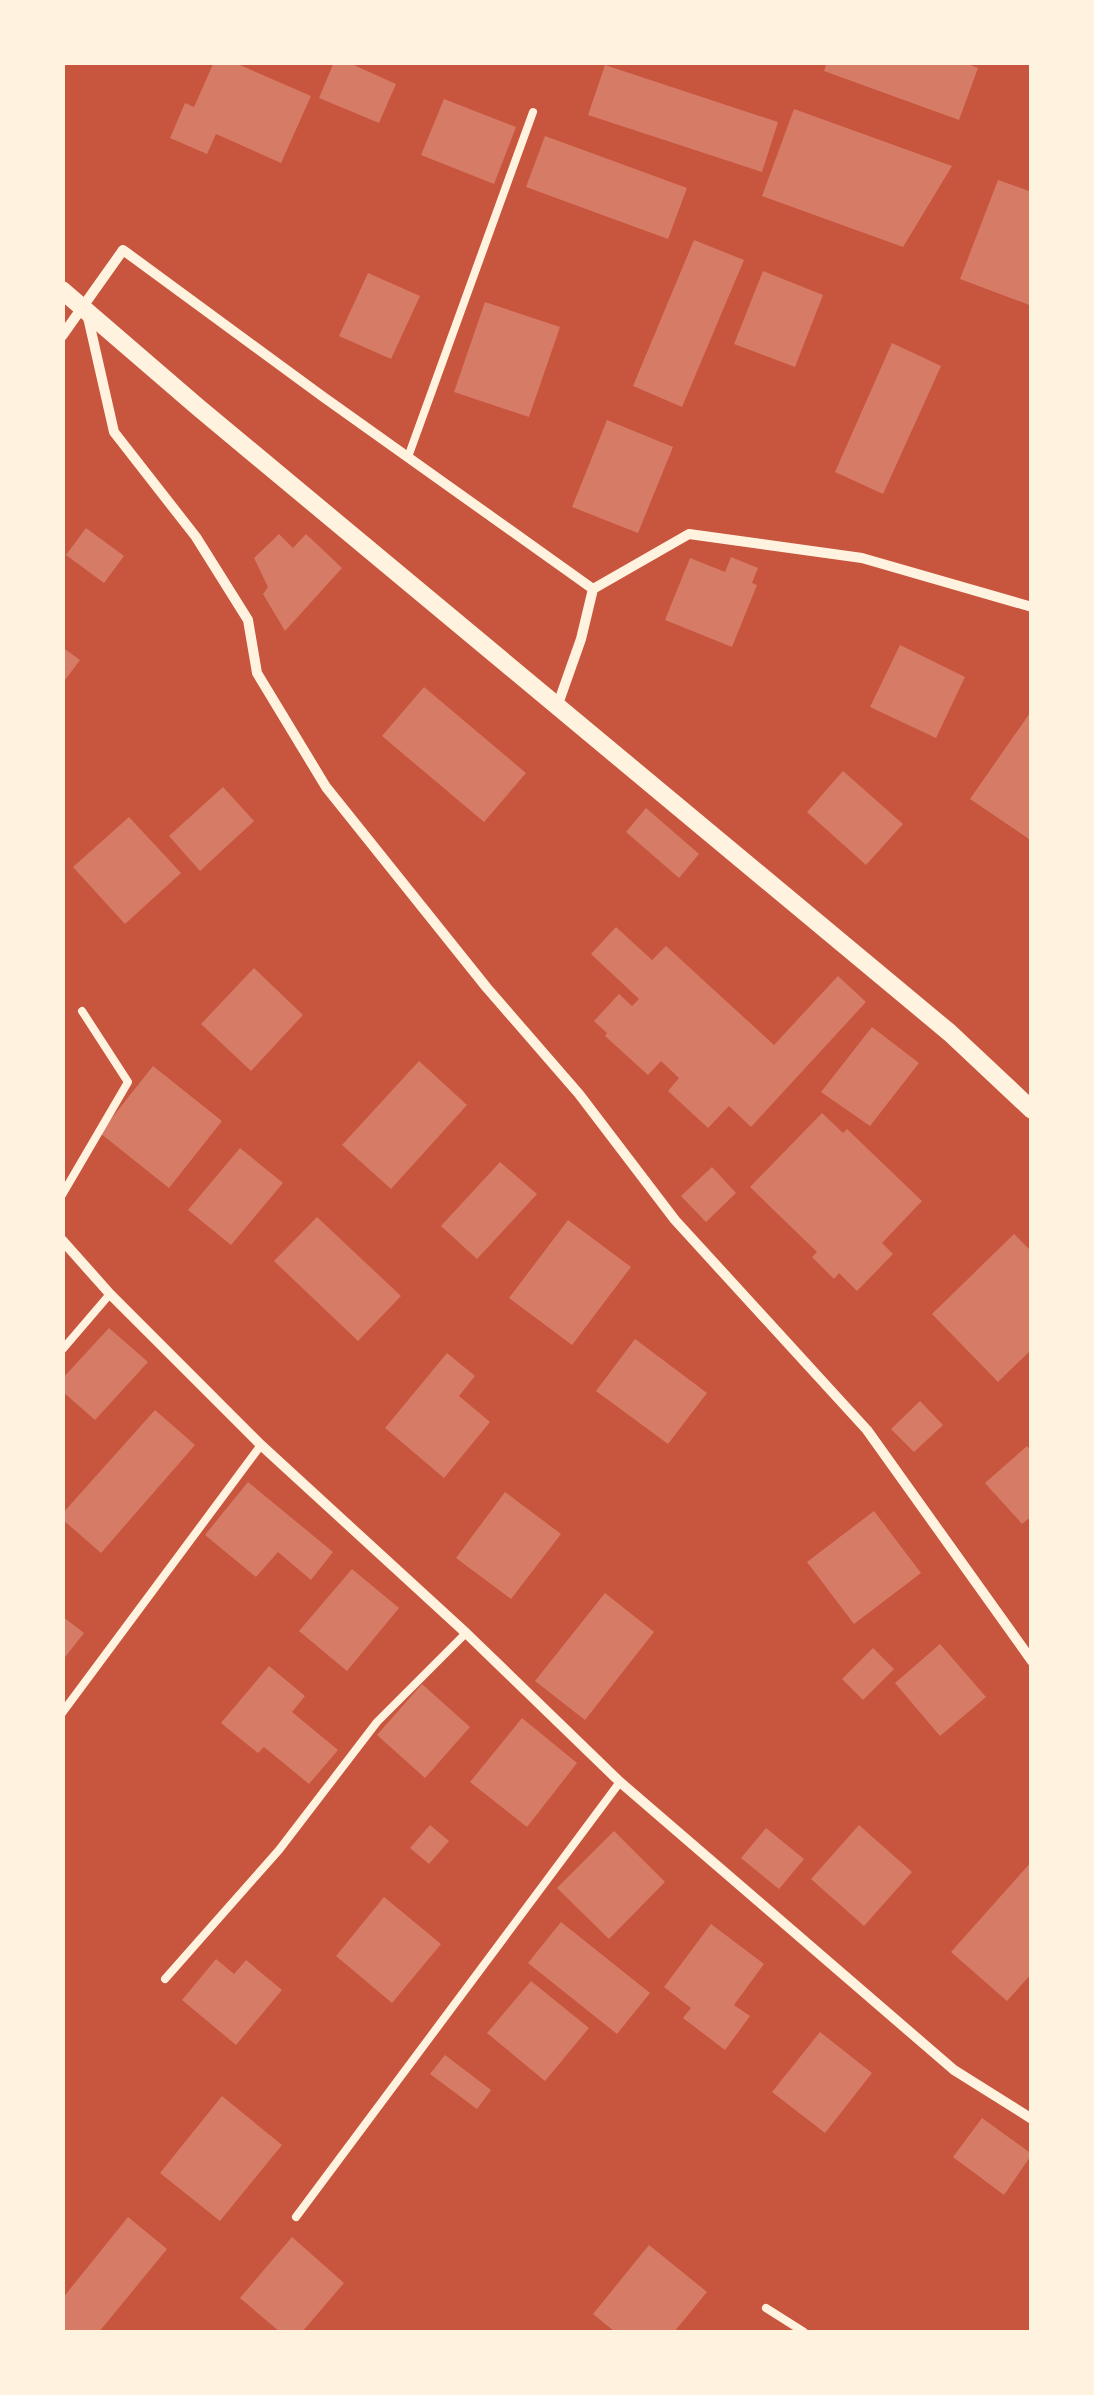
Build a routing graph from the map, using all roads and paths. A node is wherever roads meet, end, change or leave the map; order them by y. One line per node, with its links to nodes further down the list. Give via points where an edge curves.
1 (533, 112): 5 (lane)
2 (62, 290): 3 (street)
3 (85, 307): 4 (street); 5 (street, via 123,250); 8 (street); 17 (street, via 114,432 196,537 248,620 257,673 326,787 675,1220 867,1430)
4 (62, 336)
5 (408, 457): 6 (street)
6 (593, 589): 7 (street, via 689,534 862,558); 8 (street)
7 (1032, 608)
8 (558, 704): 10 (street)
9 (82, 1011): 11 (lane, via 128,1082)
10 (1032, 1110)
11 (62, 1195)
12 (62, 1240): 13 (street)
13 (110, 1294): 14 (lane); 15 (street)
14 (62, 1350)
15 (261, 1445): 16 (street); 18 (lane)
16 (466, 1633): 19 (street); 20 (lane, via 377,1722 279,1850)
17 (1032, 1661)
18 (62, 1713)
19 (620, 1782): 21 (street, via 954,2070); 22 (lane)
20 (165, 1979)
21 (1032, 2120)
22 (296, 2217)
23 (766, 2308): 24 (lane)
24 (804, 2332)

